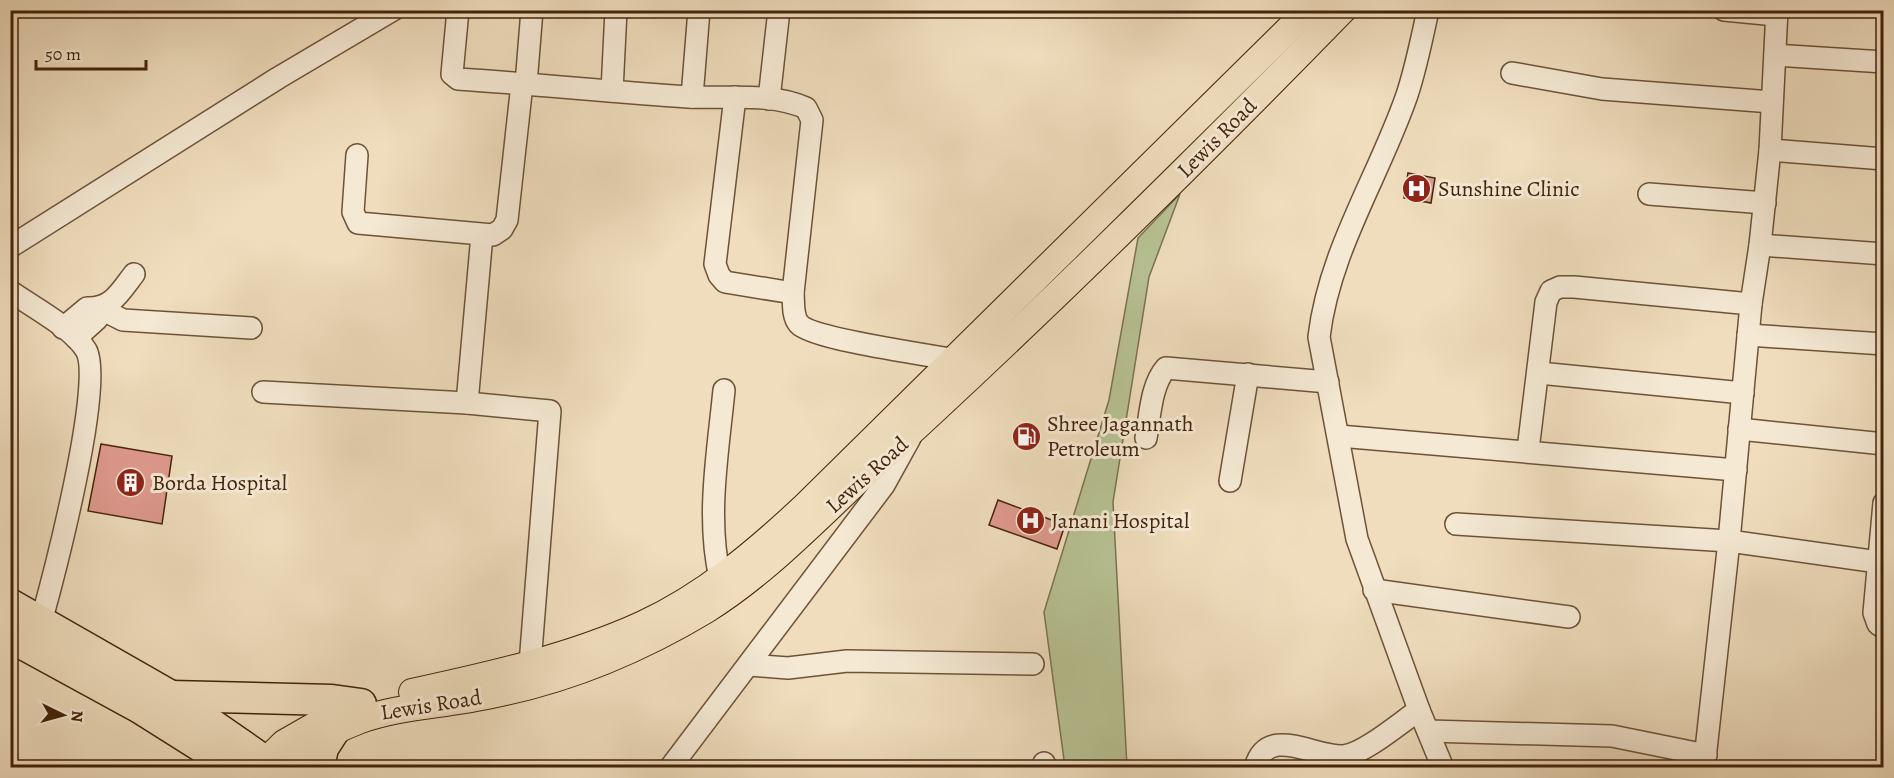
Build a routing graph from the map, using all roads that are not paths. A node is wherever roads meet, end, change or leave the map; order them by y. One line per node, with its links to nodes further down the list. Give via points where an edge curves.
1 (393, 10): 28 (street)
2 (458, 10): 15 (street, via 454,78)
3 (532, 10): 15 (street)
4 (616, 10): 16 (street)
5 (699, 10): 17 (street)
6 (780, 10): 19 (street)
7 (1308, 10): 39 (main road, Lewis Road)
8 (1343, 10): 48 (main road, Lewis Road, via 1187,170)
9 (1428, 10): 42 (street, via 1407,94 1322,310 1319,337)
10 (1724, 10): 11 (street)
11 (1777, 13): 12 (street)
12 (1775, 55): 13 (street); 20 (street)
13 (1884, 62)
14 (1512, 73): 20 (street, via 1602,89)
15 (524, 84): 16 (street); 26 (street, via 507,220 493,235)
16 (612, 91): 17 (street)
17 (692, 97): 18 (street)
18 (735, 98): 19 (street); 32 (street, via 715,264 725,282)
19 (769, 99): 32 (street, via 796,103 806,108 812,120)
20 (1772, 102): 21 (street)
21 (1770, 150): 23 (street); 25 (street)
22 (357, 155): 26 (street, via 353,212 358,223)
23 (1884, 159)
24 (1649, 194): 25 (street)
25 (1765, 203): 27 (street)
26 (482, 235): 46 (street)
27 (1760, 246): 29 (street); 33 (street)
28 (10, 247)
29 (1884, 254)
30 (134, 274): 34 (street, via 113,302)
31 (10, 291): 36 (street)
32 (794, 293): 39 (street, via 794,315 809,331)
33 (1751, 304): 37 (street); 40 (street, via 1560,287 1551,291 1546,302)
34 (99, 308): 35 (street, via 123,320); 36 (street, via 87,308)
35 (251, 328)
36 (69, 333): 63 (street, via 87,350 92,368 90,395 72,493)
37 (1748, 335): 38 (street); 45 (street)
38 (1884, 344)
39 (955, 360): 60 (main road, Lewis Road, via 788,522)
40 (1539, 373): 45 (street); 52 (street)
41 (1248, 374): 42 (street); 50 (street, via 1166,368 1156,388); 54 (street)
42 (1328, 382): 49 (street)
43 (724, 390): 60 (street, via 713,510)
44 (263, 392): 46 (street)
45 (1743, 393): 47 (street)
46 (466, 403): 65 (street, via 543,408 551,414)
47 (1740, 429): 51 (street); 53 (street)
48 (913, 432): 67 (street, via 885,484); 71 (main road, Lewis Road, via 779,556 737,589 666,633 562,676 496,694 364,717)
49 (1339, 436): 52 (street); 61 (street, via 1357,539)
50 (1146, 438)
51 (1884, 444)
52 (1528, 450): 53 (street)
53 (1736, 470): 58 (street)
54 (1230, 481)
55 (1884, 503): 57 (street)
56 (1456, 524): 58 (street)
57 (1882, 528): 59 (street)
58 (1730, 541): 59 (street); 73 (street)
59 (1878, 562): 64 (street, via 1874,613)
60 (720, 578): 65 (main road, Lewis Road, via 645,623)
61 (1374, 590): 62 (street); 70 (street)
62 (1569, 617)
63 (23, 625): 68 (highway); 75 (highway, via 140,708)
64 (1884, 628)
65 (530, 664): 69 (main road, Lewis Road)
66 (1033, 664): 67 (street, via 847,661 788,668)
67 (750, 665): 77 (street)
68 (171, 696): 69 (highway); 74 (highway)
69 (361, 704): 74 (main road, Lewis Road, via 284,743)
70 (1419, 710): 72 (street); 78 (street, via 1359,751 1344,756 1285,744 1267,747)
71 (334, 730): 74 (main road, Lewis Road); 76 (highway, via 323,748)
72 (1428, 731): 73 (street, via 1612,736); 79 (street)
73 (1705, 761)
74 (271, 766)
75 (235, 768)
76 (319, 768)
77 (670, 768)
78 (1255, 768)
79 (1443, 768)

